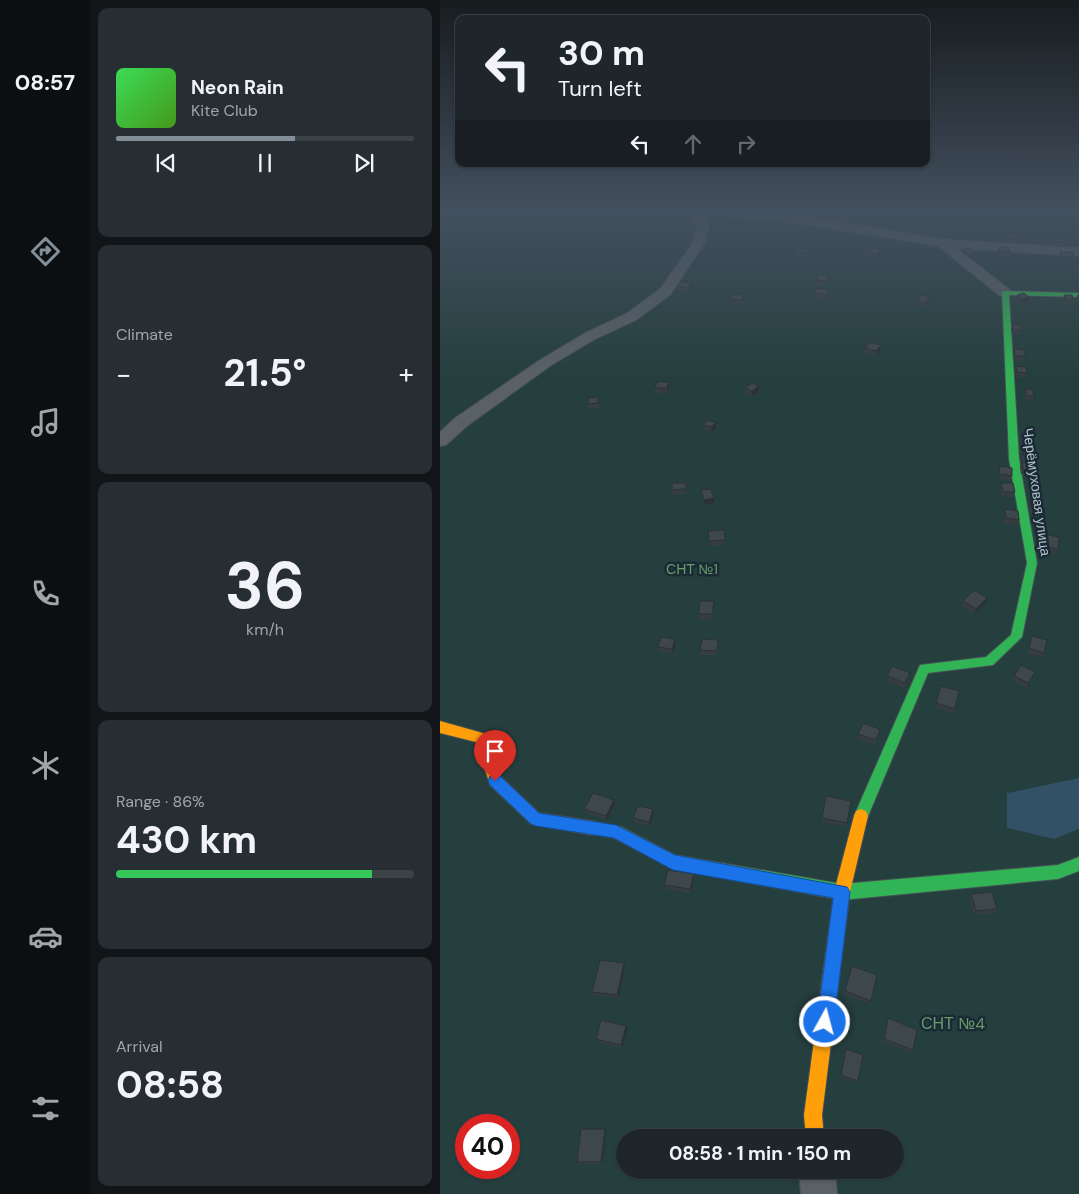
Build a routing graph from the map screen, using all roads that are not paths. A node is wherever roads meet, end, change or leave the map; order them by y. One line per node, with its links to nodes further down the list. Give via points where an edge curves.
1 (684, 265): 5 (street, via 665,292 631,317 590,336 545,363 461,422)
2 (969, 265): 3 (street)
3 (1005, 293): 4 (street); 8 (street, Черёмуховая улица, via 1014,459 1032,562 1016,637 989,662 924,668 861,815)
4 (1079, 296)
5 (440, 442)
6 (440, 727): 8 (street, via 482,738 495,781 536,819 616,832 673,862)
7 (1079, 864): 8 (street, via 1058,872)
8 (842, 892): 9 (street, via 813,1115)
9 (814, 1129)
10 (818, 1179): 11 (street)
11 (819, 1194)

